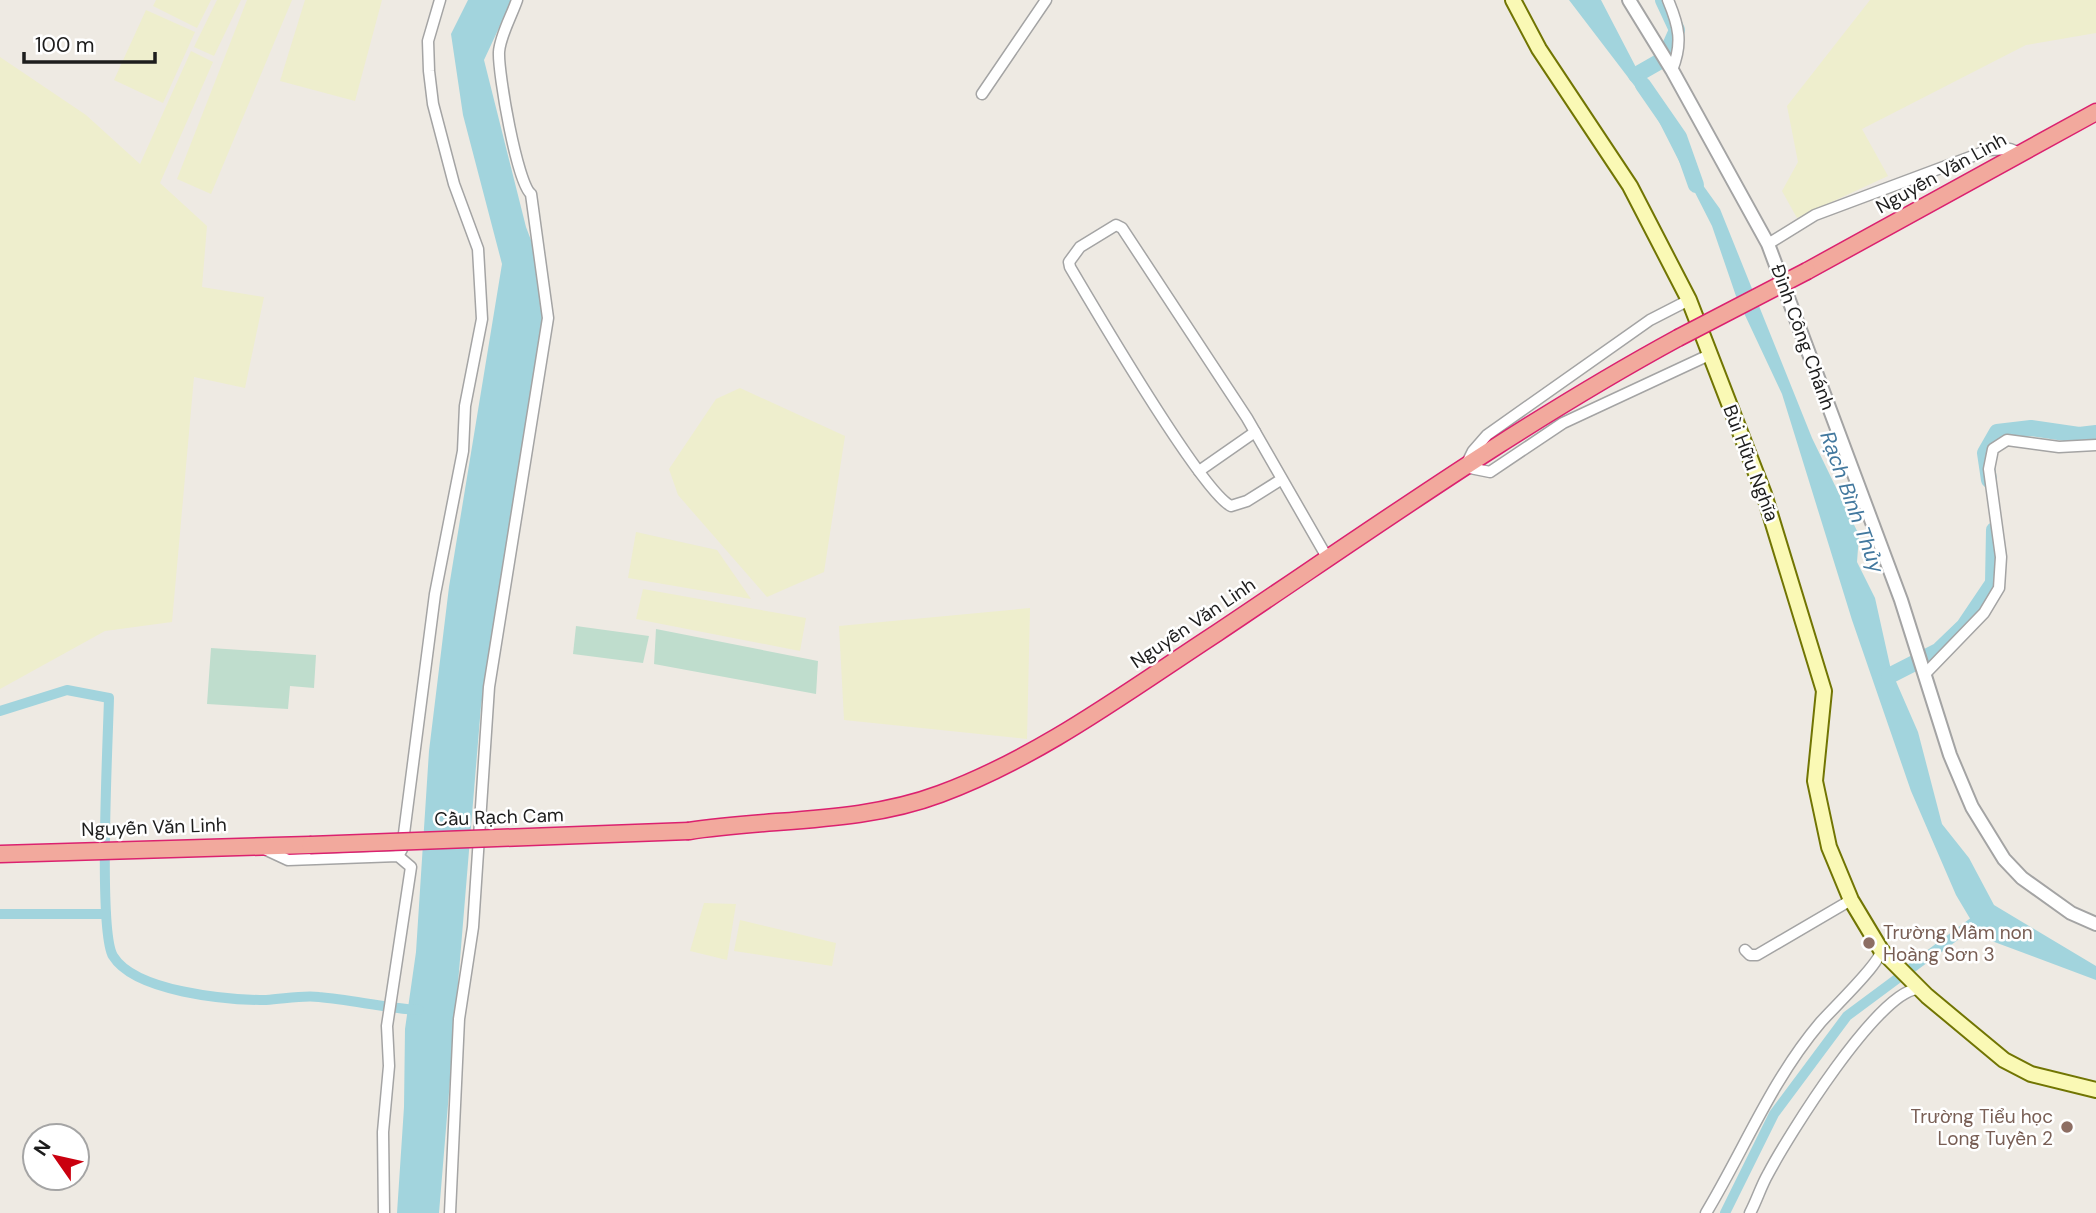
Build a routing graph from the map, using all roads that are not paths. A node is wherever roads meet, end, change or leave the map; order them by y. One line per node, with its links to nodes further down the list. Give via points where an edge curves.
1 (440, 0): 26 (street, via 428,41 429,71 454,184 478,249 482,318 465,407 463,451 435,594)
2 (517, 0): 34 (street, via 499,50 517,166 531,194 548,318 489,687 473,927 458,1019)
3 (1046, 0): 8 (street)
4 (1513, 0): 13 (main road, Bùi Hữu Nghĩa, via 1539,49 1630,186)
5 (1629, 0): 7 (street, Đinh Công Chánh)
6 (1668, 0): 7 (street, via 1677,21 1679,51)
7 (1667, 61): 11 (street, Đinh Công Chánh)
8 (982, 94)
9 (2096, 112): 10 (highway, Nguyễn Văn Linh)
10 (2020, 153): 11 (street, via 1989,150 1815,215); 12 (highway, Nguyễn Văn Linh, bridge)
11 (1768, 244): 12 (street, Đinh Công Chánh)
12 (1783, 283): 17 (highway, Nguyễn Văn Linh, bridge, via 1678,338); 21 (street, Đinh Công Chánh, via 1901,600)
13 (1689, 300): 14 (main road, Bùi Hữu Nghĩa); 17 (street, via 1650,320 1487,435)
14 (1709, 355): 17 (street, via 1563,423 1489,472); 27 (main road, Bùi Hữu Nghĩa, via 1773,518 1821,680 1815,781 1829,847)
15 (1255, 432): 18 (street); 18 (street, via 1122,228 1116,225 1080,247 1069,261 1070,267); 19 (street)
16 (2096, 445): 21 (street, via 2059,447 2007,440 1993,449 1989,469 2001,557 1999,588 1984,614)
17 (1465, 467): 20 (highway, Nguyễn Văn Linh)
18 (1199, 471): 19 (street, via 1219,499 1231,506)
19 (1282, 479): 20 (street)
20 (1328, 559): 22 (highway, Nguyễn Văn Linh, via 1012,763 938,795 858,815)
21 (1923, 673): 28 (street, Đinh Công Chánh, via 1955,769 2004,859 2071,913)
22 (689, 831): 24 (highway, Cầu Rạch Cam, bridge)
23 (257, 845): 24 (highway, Nguyễn Văn Linh); 25 (highway, Nguyễn Văn Linh); 26 (street, via 288,860)
24 (310, 845)
25 (0, 854)
26 (398, 856): 33 (street, via 409,864 411,874 387,1026 390,1066 383,1132)
27 (1851, 900): 29 (street, via 1757,954); 30 (main road, Bùi Hữu Nghĩa)
28 (2096, 924)
29 (1745, 950)
30 (1885, 953): 31 (main road, Bùi Hữu Nghĩa); 35 (street, via 1818,1026 1791,1063)
31 (1927, 996): 32 (main road, via 2004,1060 2031,1074); 36 (street, via 1917,989 1903,993 1870,1022 1775,1160)
32 (2096, 1090)
33 (384, 1213)
34 (450, 1213)
35 (1706, 1213)
36 (1751, 1213)

